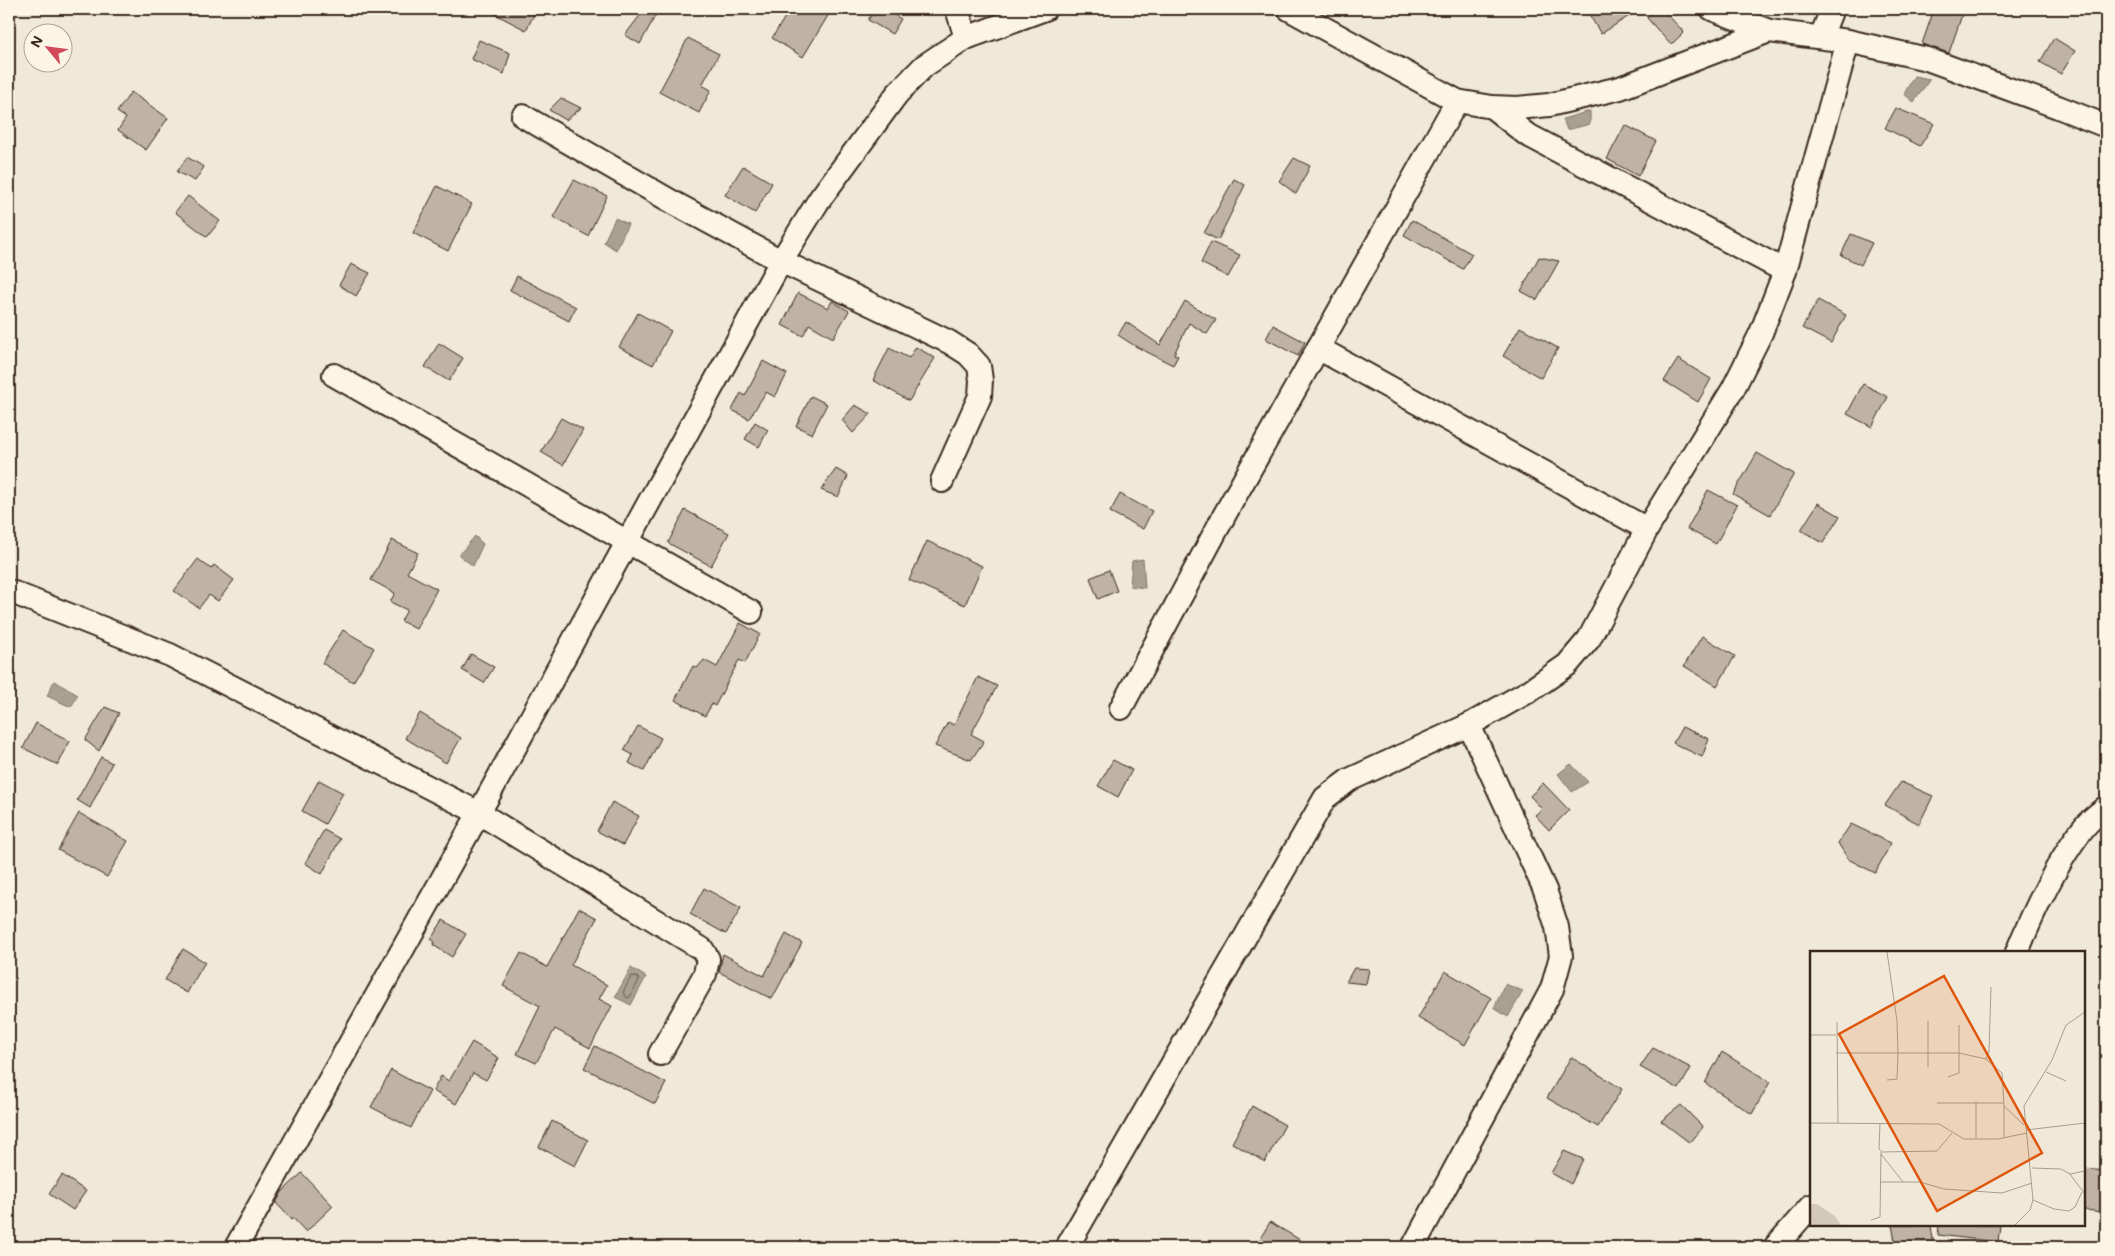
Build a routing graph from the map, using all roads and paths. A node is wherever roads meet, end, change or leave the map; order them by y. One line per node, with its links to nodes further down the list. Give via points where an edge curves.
1 (956, 9): 8 (street)
2 (1045, 9): 8 (street)
3 (1289, 9): 10 (street)
4 (1712, 9): 6 (street)
5 (1832, 9): 7 (street)
6 (1769, 31): 7 (street); 11 (street, via 1620,88 1550,105)
7 (1821, 37): 9 (street)
8 (966, 38): 14 (street, via 924,66 897,94 819,200)
9 (1848, 40): 13 (street, via 1927,59); 15 (street)
10 (1457, 101): 11 (street); 16 (street)
11 (1492, 107): 15 (street, via 1526,134)
12 (523, 116): 14 (street)
13 (2106, 126)
14 (781, 261): 18 (street, via 949,342 979,366 980,396); 20 (street)
15 (1785, 271): 19 (street, via 1733,390)
16 (1318, 348): 19 (street); 23 (street)
17 (334, 375): 20 (street)
18 (942, 481)
19 (1647, 529): 24 (street, via 1589,639 1567,666)
20 (629, 541): 22 (street); 26 (street)
21 (9, 591): 26 (street, via 170,655)
22 (751, 612)
23 (1121, 708)
24 (1469, 726): 31 (street, via 1349,780 1325,798); 32 (street, via 1545,890 1557,927 1561,956 1552,989)
25 (2106, 807): 27 (street, via 2086,826 2064,857)
26 (479, 813): 28 (street, via 702,949 708,959 705,974); 30 (street)
27 (2017, 951)
28 (660, 1054)
29 (1810, 1207): 33 (street)
30 (236, 1247)
31 (1066, 1247)
32 (1413, 1247)
33 (1775, 1247)

